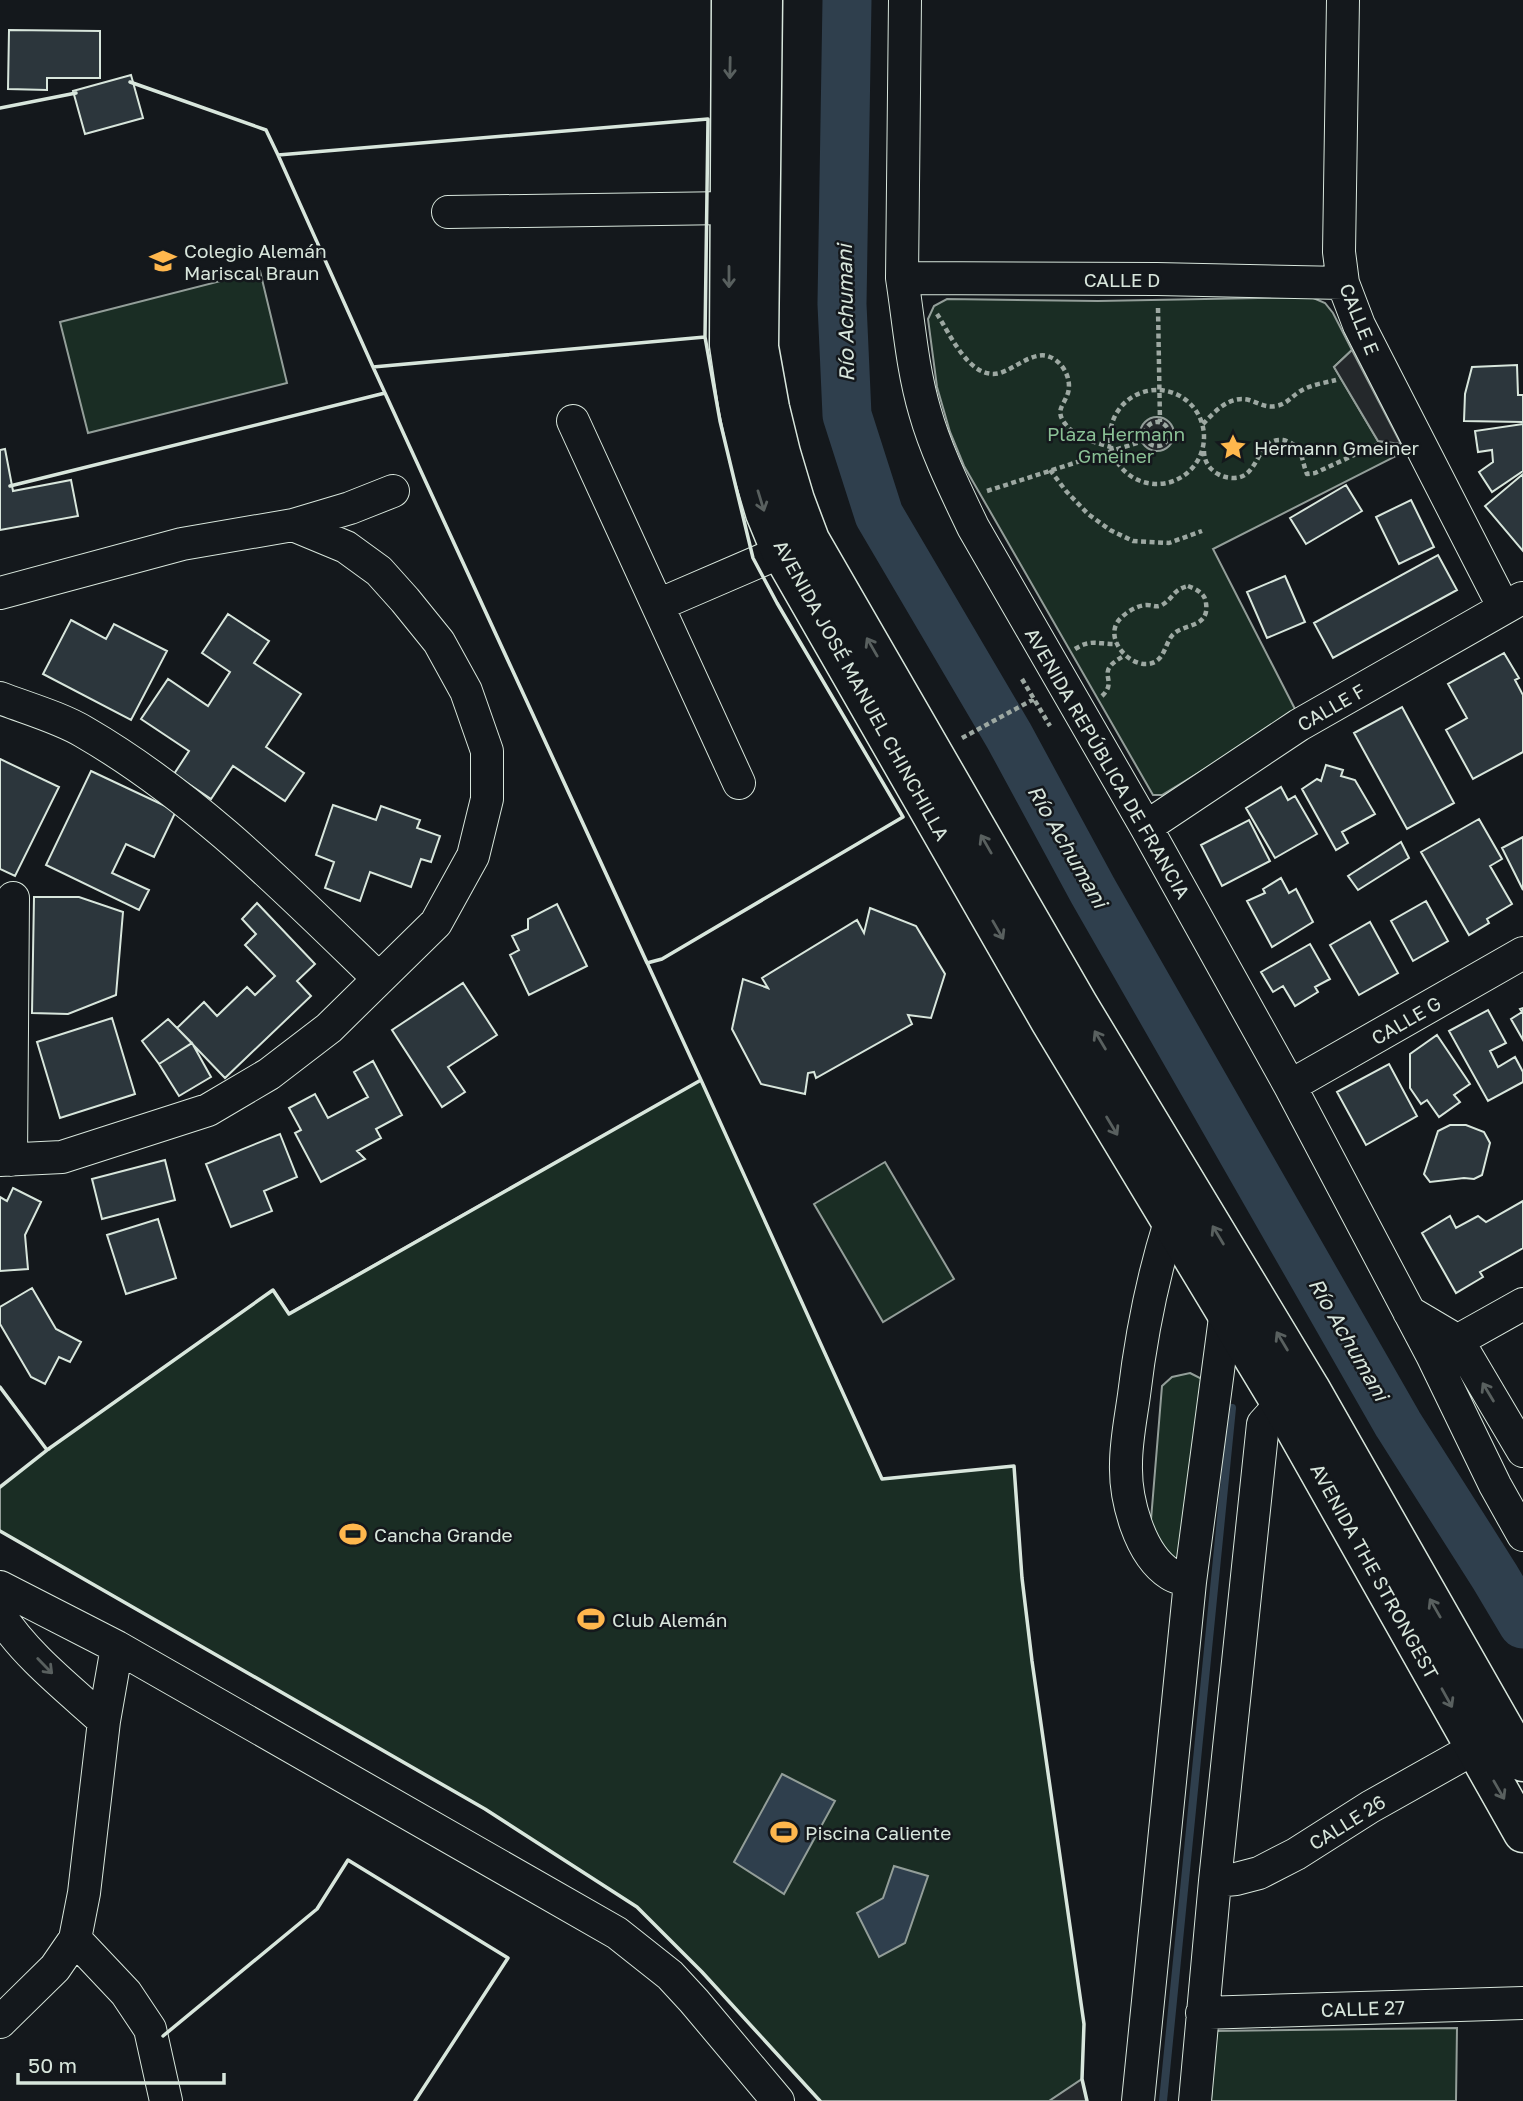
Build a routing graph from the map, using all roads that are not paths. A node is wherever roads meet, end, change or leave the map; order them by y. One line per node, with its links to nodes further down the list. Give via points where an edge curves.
1 (731, 0): 5 (main road, AVENIDA JOSÉ MANUEL CHINCHILLA, one-way to 5)
2 (763, 0): 5 (main road, AVENIDA JOSÉ MANUEL CHINCHILLA)
3 (905, 0): 7 (street, AVENIDA REPÚBLICA DE FRANCIA)
4 (1343, 0): 8 (street, CALLE E, via 1339,252)
5 (745, 208): 6 (street); 12 (main road, AVENIDA JOSÉ MANUEL CHINCHILLA, via 759,347 795,500)
6 (448, 212)
7 (902, 278): 8 (street, CALLE D); 18 (street, AVENIDA REPÚBLICA DE FRANCIA, via 925,412 951,481)
8 (1343, 282): 14 (street, CALLE E, via 1359,326)
9 (573, 421): 15 (street)
10 (393, 491): 11 (street)
11 (293, 524): 13 (street, via 182,544); 21 (street, via 346,547 379,570 405,600 439,642 466,691 487,751 487,799 474,856 436,923)
12 (795, 546): 15 (street); 22 (main road, AVENIDA JOSÉ MANUEL CHINCHILLA)
13 (0, 593)
14 (1513, 602): 18 (street, CALLE F, via 1299,725)
15 (658, 605): 17 (street)
16 (0, 698): 21 (street, via 82,731 159,781 257,862)
17 (739, 783)
18 (1146, 827): 23 (street, AVENIDA REPÚBLICA DE FRANCIA)
19 (13, 898): 24 (street)
20 (1523, 953): 23 (street, CALLE G)
21 (379, 979): 24 (street, via 329,1028 208,1110 62,1157)
22 (1064, 1012): 25 (main road, AVENIDA JOSÉ MANUEL CHINCHILLA, one-way to 25); 26 (main road, AVENIDA JOSÉ MANUEL CHINCHILLA, one-way to 22)
23 (1290, 1086): 28 (street, AVENIDA REPÚBLICA DE FRANCIA, via 1409,1312)
24 (5, 1160)
25 (1170, 1222): 26 (main road, AVENIDA JOSÉ MANUEL CHINCHILLA); 32 (street, via 1140,1344 1126,1464 1137,1530 1147,1549 1170,1574)
26 (1240, 1302): 29 (main road, AVENIDA THE STRONGEST); 32 (street)
27 (1523, 1304): 28 (street)
28 (1445, 1348): 30 (street, AVENIDA REPÚBLICA DE FRANCIA, one-way to 28); 31 (street, via 1495,1485)
29 (1295, 1396): 37 (main road, AVENIDA THE STRONGEST); 39 (street, via 1263,1424)
30 (1523, 1451)
31 (1523, 1535)
32 (1190, 1582): 46 (street)
33 (0, 1587): 35 (street)
34 (0, 1615): 36 (street, one-way to 36, via 50,1672)
35 (117, 1647): 36 (street); 45 (street, via 617,1933 670,1975)
36 (104, 1721): 40 (street)
37 (1501, 1747): 38 (main road, AVENIDA THE STRONGEST, one-way to 38); 39 (street, CALLE 26, via 1370,1807 1259,1873)
38 (1523, 1833)
39 (1215, 1881): 42 (street)
40 (75, 1939): 43 (street, via 55,1968); 44 (street, via 126,1993 150,2029)
41 (1523, 2003): 42 (street, CALLE 27)
42 (1202, 2013): 47 (street)
43 (0, 2022)
44 (166, 2101)
45 (778, 2101)
46 (1138, 2101)
47 (1195, 2101)

